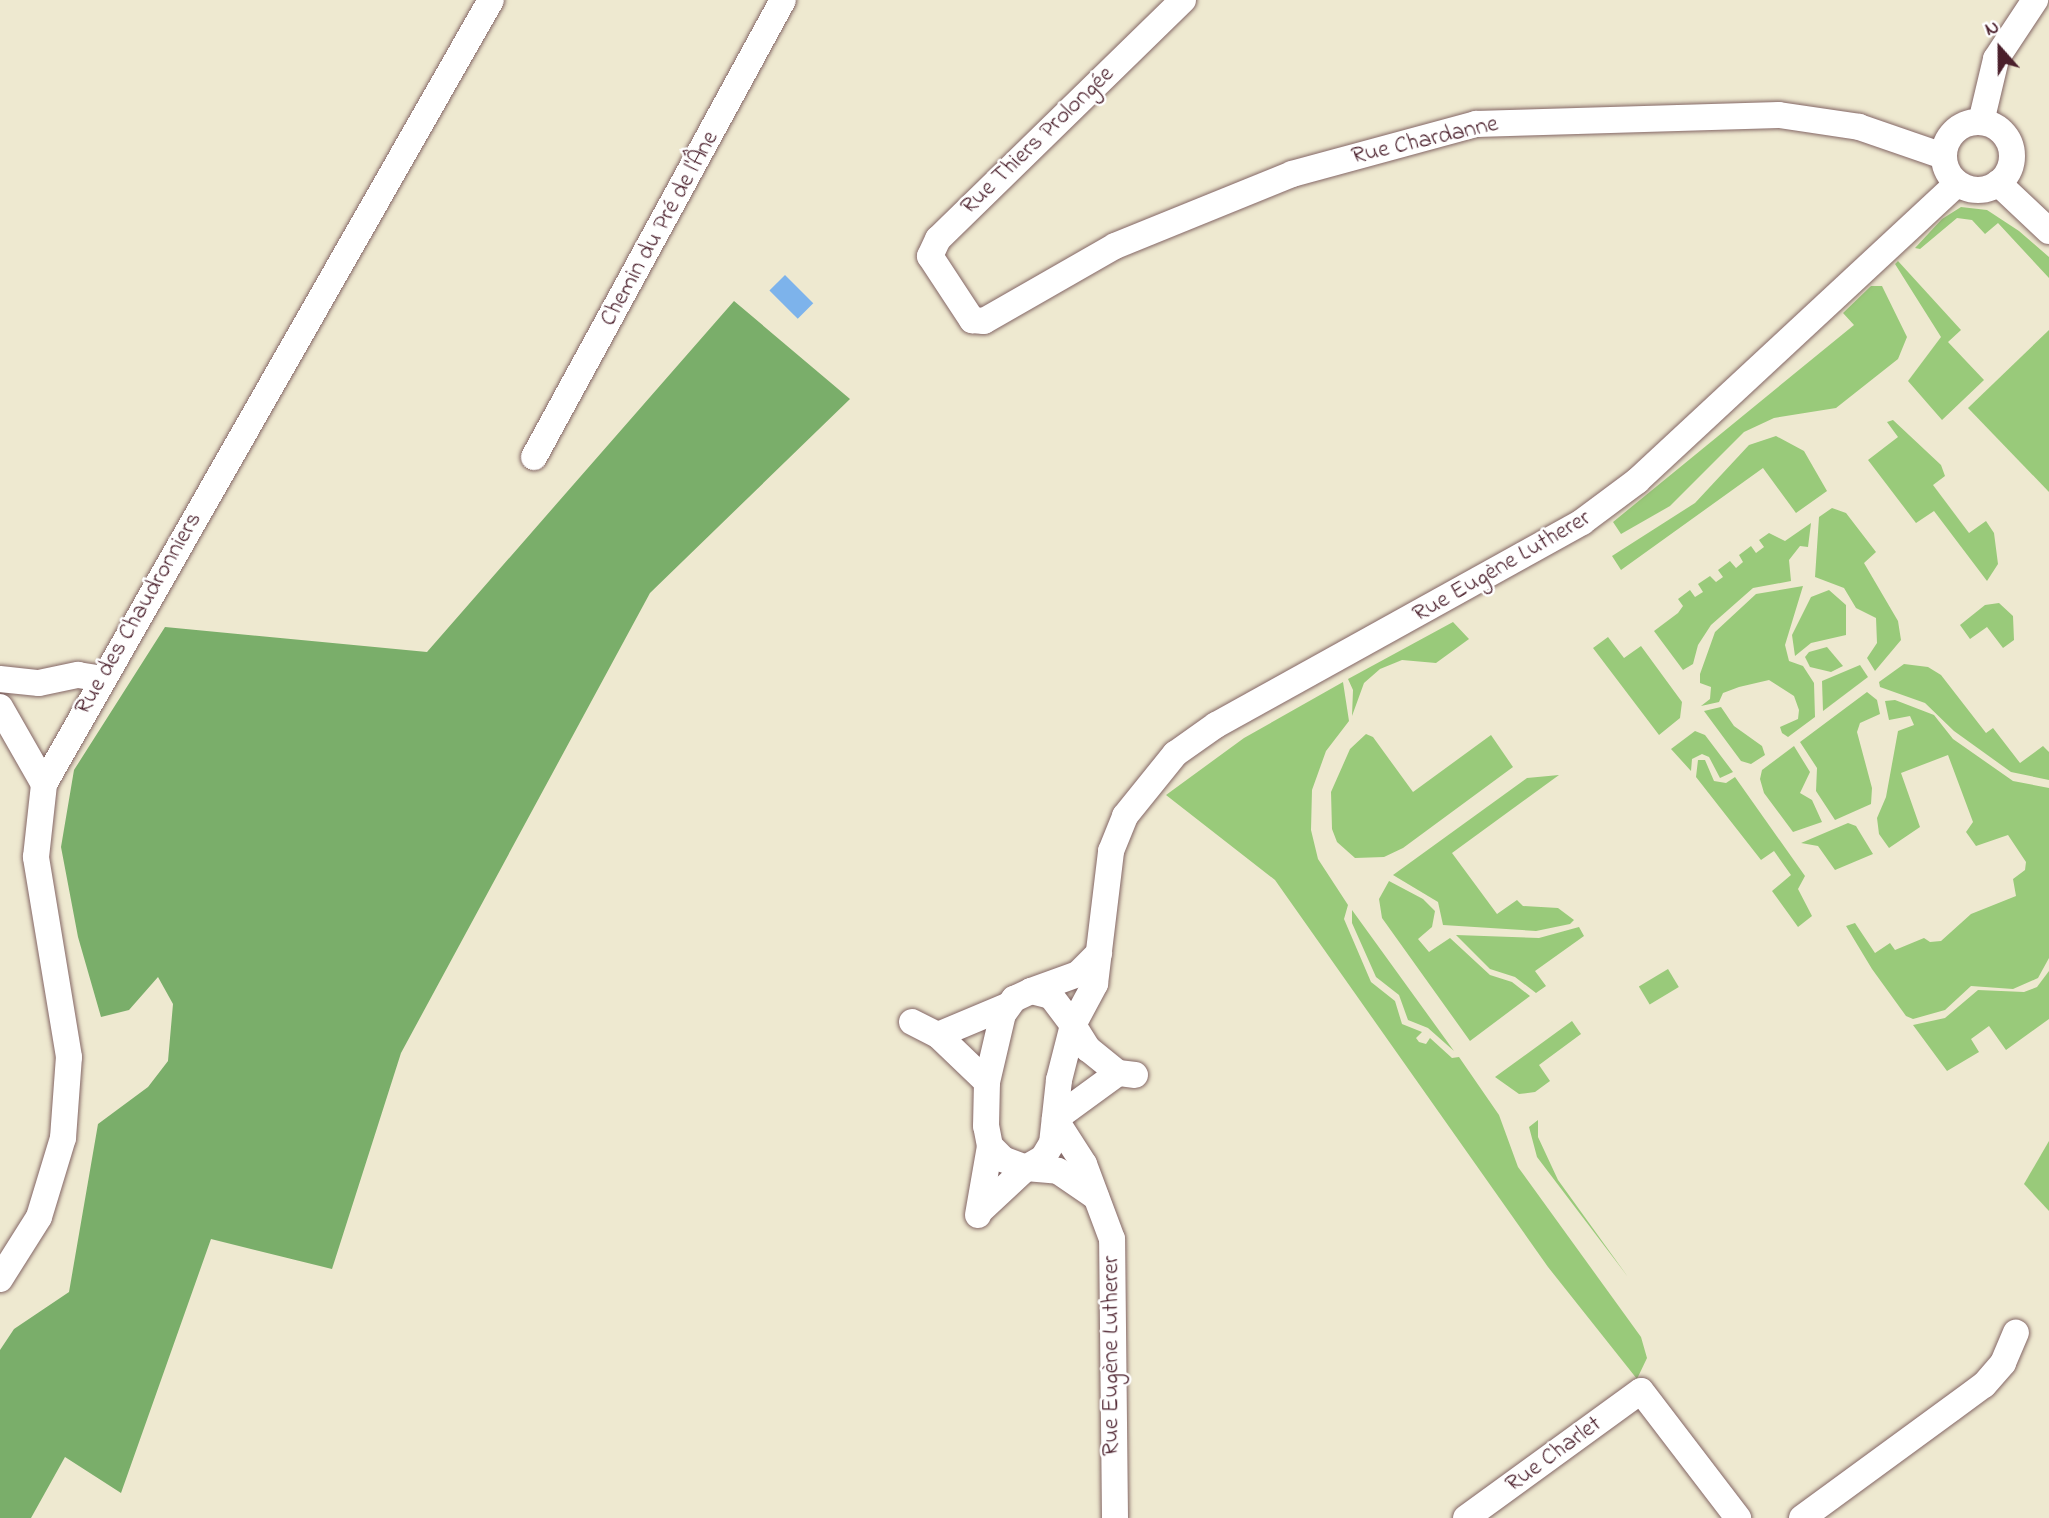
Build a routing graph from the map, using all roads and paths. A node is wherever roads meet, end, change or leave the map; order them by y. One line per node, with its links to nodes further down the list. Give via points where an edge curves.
1 (491, 0): 12 (street, Rue des Chaudronniers)
2 (783, 0): 11 (street, Chemin du Pré de l'Âne)
3 (1183, 0): 10 (street, Rue Thiers Prolongée, via 938,239 930,256)
4 (2035, 0): 5 (street, via 1996,59)
5 (1981, 122): 6 (street, via 1970,122 1951,134); 7 (street, via 2002,132 2012,153 2011,164)
6 (1943, 156): 8 (street, via 1947,172); 10 (street, Rue Chardanne, via 1859,127 1779,115 1476,124 1292,174 1115,246 984,321 972,320)
7 (1998, 183): 8 (street, via 1978,191); 9 (street)
8 (1957, 184): 16 (street, Rue Eugène Lutherer, via 1637,481 1582,522 1216,725 1175,754 1125,816 1111,851)
9 (2049, 231)
10 (951, 292)
11 (534, 457)
12 (102, 678): 13 (street, via 78,676 38,683); 15 (street, Rue des Chaudronniers)
13 (0, 679)
14 (0, 707): 15 (street)
15 (44, 784): 27 (street, Rue des Chaudronniers, via 36,857 69,1057 62,1138 38,1217)
16 (1100, 953): 17 (street, via 1078,974); 20 (street, Rue Eugène Lutherer, via 1095,984)
17 (1031, 992): 18 (street); 20 (street, via 1051,996)
18 (1007, 1006): 21 (street); 22 (street)
19 (912, 1022): 21 (street)
20 (1073, 1025): 23 (street, Rue Eugène Lutherer); 23 (street, via 1088,1049 1126,1074)
21 (937, 1035): 22 (street)
22 (988, 1082): 24 (street)
23 (1055, 1119): 25 (street, Rue Eugène Lutherer, via 1052,1143 1043,1158); 26 (street, Rue Eugène Lutherer, via 1084,1164)
24 (990, 1146): 25 (street, via 1003,1159); 25 (street, Rue Eugène Lutherer, via 978,1215)
25 (1026, 1168): 26 (street, via 1058,1171)
26 (1096, 1197): 29 (street, Rue Eugène Lutherer, via 1112,1239)
27 (0, 1279)
28 (2016, 1333): 32 (street, via 2003,1363 1984,1385)
29 (1115, 1518)
30 (1466, 1518): 31 (street, Rue Charlet, via 1641,1391)
31 (1738, 1518)
32 (1802, 1518)

